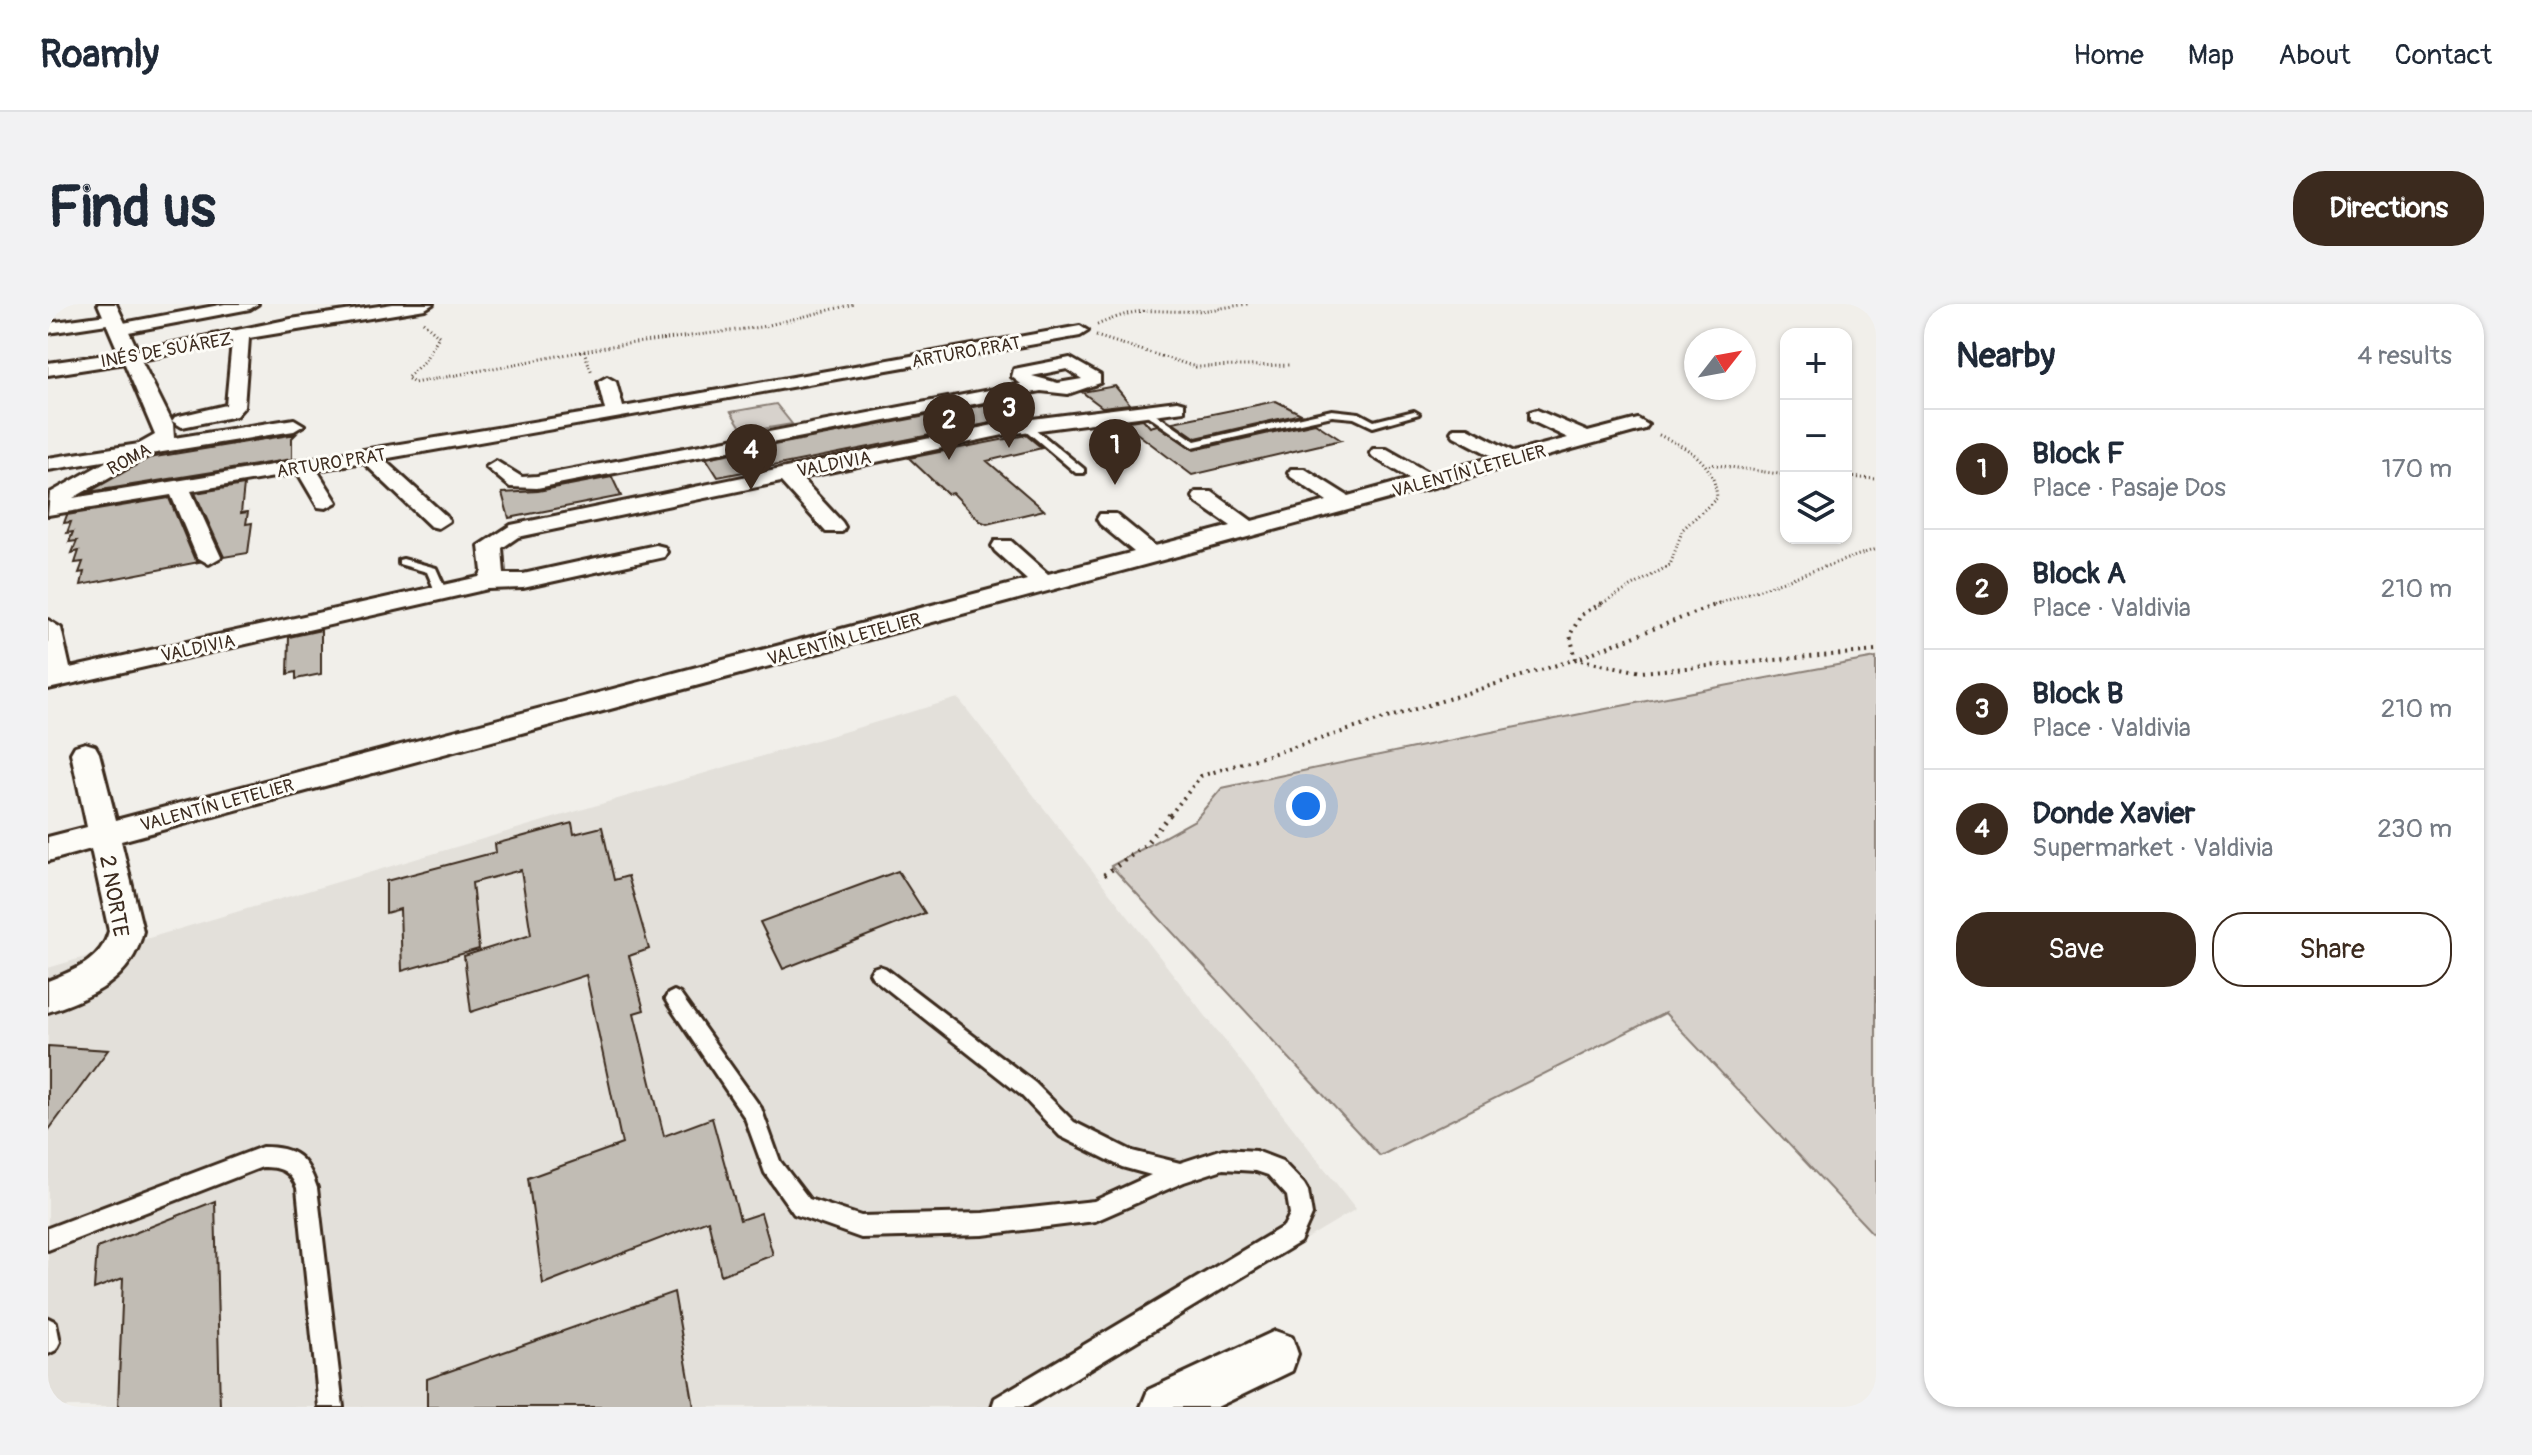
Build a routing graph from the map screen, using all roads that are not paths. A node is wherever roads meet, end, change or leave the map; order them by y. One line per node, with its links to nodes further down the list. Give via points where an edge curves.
1 (250, 304): 4 (street)
2 (306, 304): 5 (street)
3 (418, 309): 5 (street, INÉS DE SUÁREZ)
4 (113, 318): 6 (street); 10 (street, ROMA)
5 (316, 320): 8 (street, INÉS DE SUÁREZ)
6 (48, 328)
7 (1080, 331): 12 (street, ARTURO PRAT)
8 (241, 336): 10 (street, INÉS DE SUÁREZ); 24 (street, via 233,410)
9 (855, 347): 12 (street)
10 (131, 357): 11 (street, INÉS DE SUÁREZ); 24 (street, ROMA)
11 (48, 369)
12 (876, 369): 21 (street, ARTURO PRAT)
13 (947, 381): 17 (street)
14 (607, 382): 21 (street)
15 (1036, 387): 15 (street, via 1015,372 1070,363 1094,379 1053,389); 17 (street)
16 (884, 394): 20 (street)
17 (970, 399): 20 (street)
18 (1177, 407): 19 (street, VALDIVIA)
19 (1147, 411): 22 (lane, via 1193,444 1332,413 1356,415 1373,424); 27 (street, VALDIVIA)
20 (905, 412): 36 (street, via 740,434)
21 (615, 414): 33 (street, ARTURO PRAT)
22 (1414, 414)
23 (1537, 416): 30 (street)
24 (163, 424): 31 (street, ROMA, via 165,437)
25 (294, 425): 31 (street)
26 (1638, 425): 30 (street, VALENTÍN LETELIER)
27 (1026, 426): 39 (lane); 40 (street, VALDIVIA)
28 (1461, 432): 34 (street)
29 (660, 437): 36 (street)
30 (1587, 439): 34 (street, VALENTÍN LETELIER)
31 (152, 447): 35 (street); 48 (street, ROMA)
32 (1380, 453): 42 (street)
33 (369, 457): 37 (street, ARTURO PRAT); 50 (street)
34 (1513, 459): 42 (street, VALENTÍN LETELIER)
35 (48, 464)
36 (664, 464): 38 (street, via 594,462 525,483); 46 (street)
37 (305, 467): 43 (street, ARTURO PRAT); 45 (street)
38 (496, 467)
39 (1080, 471)
40 (785, 473): 46 (street, VALDIVIA); 51 (street)
41 (1298, 473): 47 (street)
42 (1430, 482): 47 (street, VALENTÍN LETELIER)
43 (178, 487): 48 (street, ARTURO PRAT); 56 (street)
44 (1204, 497): 52 (street)
45 (326, 502)
46 (640, 504): 58 (street, VALDIVIA, via 503,535 490,546 494,571)
47 (1346, 504): 52 (street, VALENTÍN LETELIER)
48 (48, 506)
49 (1108, 519): 55 (street)
50 (438, 521)
51 (834, 527)
52 (1249, 529): 55 (street, VALENTÍN LETELIER)
53 (1003, 546): 59 (street)
54 (656, 552): 58 (street, VALDIVIA, via 523,581)
55 (1152, 555): 59 (street, VALENTÍN LETELIER)
56 (209, 557)
57 (403, 562): 60 (lane, via 432,570)
58 (488, 582): 60 (street, VALDIVIA)
59 (1046, 585): 64 (street, VALENTÍN LETELIER)
60 (442, 595): 62 (street, VALDIVIA)
61 (48, 628): 62 (street)
62 (53, 680)
63 (85, 753): 64 (street, 2 NORTE)
64 (104, 835): 65 (street, VALENTÍN LETELIER); 67 (street, 2 NORTE, via 126,931 124,948 108,969)
65 (48, 849)
66 (879, 973): 69 (lane, via 1028,1089 1067,1129 1129,1160)
67 (48, 997)
68 (674, 999): 69 (lane, via 754,1114 772,1166 802,1207 861,1227 983,1224 1095,1211)
69 (1180, 1173): 75 (lane, via 1223,1159 1256,1161 1275,1168 1297,1191 1301,1215 1292,1234)
70 (48, 1239): 74 (lane, via 241,1163 270,1157 293,1163 307,1188)
71 (48, 1330): 72 (lane)
72 (48, 1342)
73 (1275, 1354): 76 (street)
74 (331, 1407)
75 (1004, 1407)
76 (1165, 1407)

